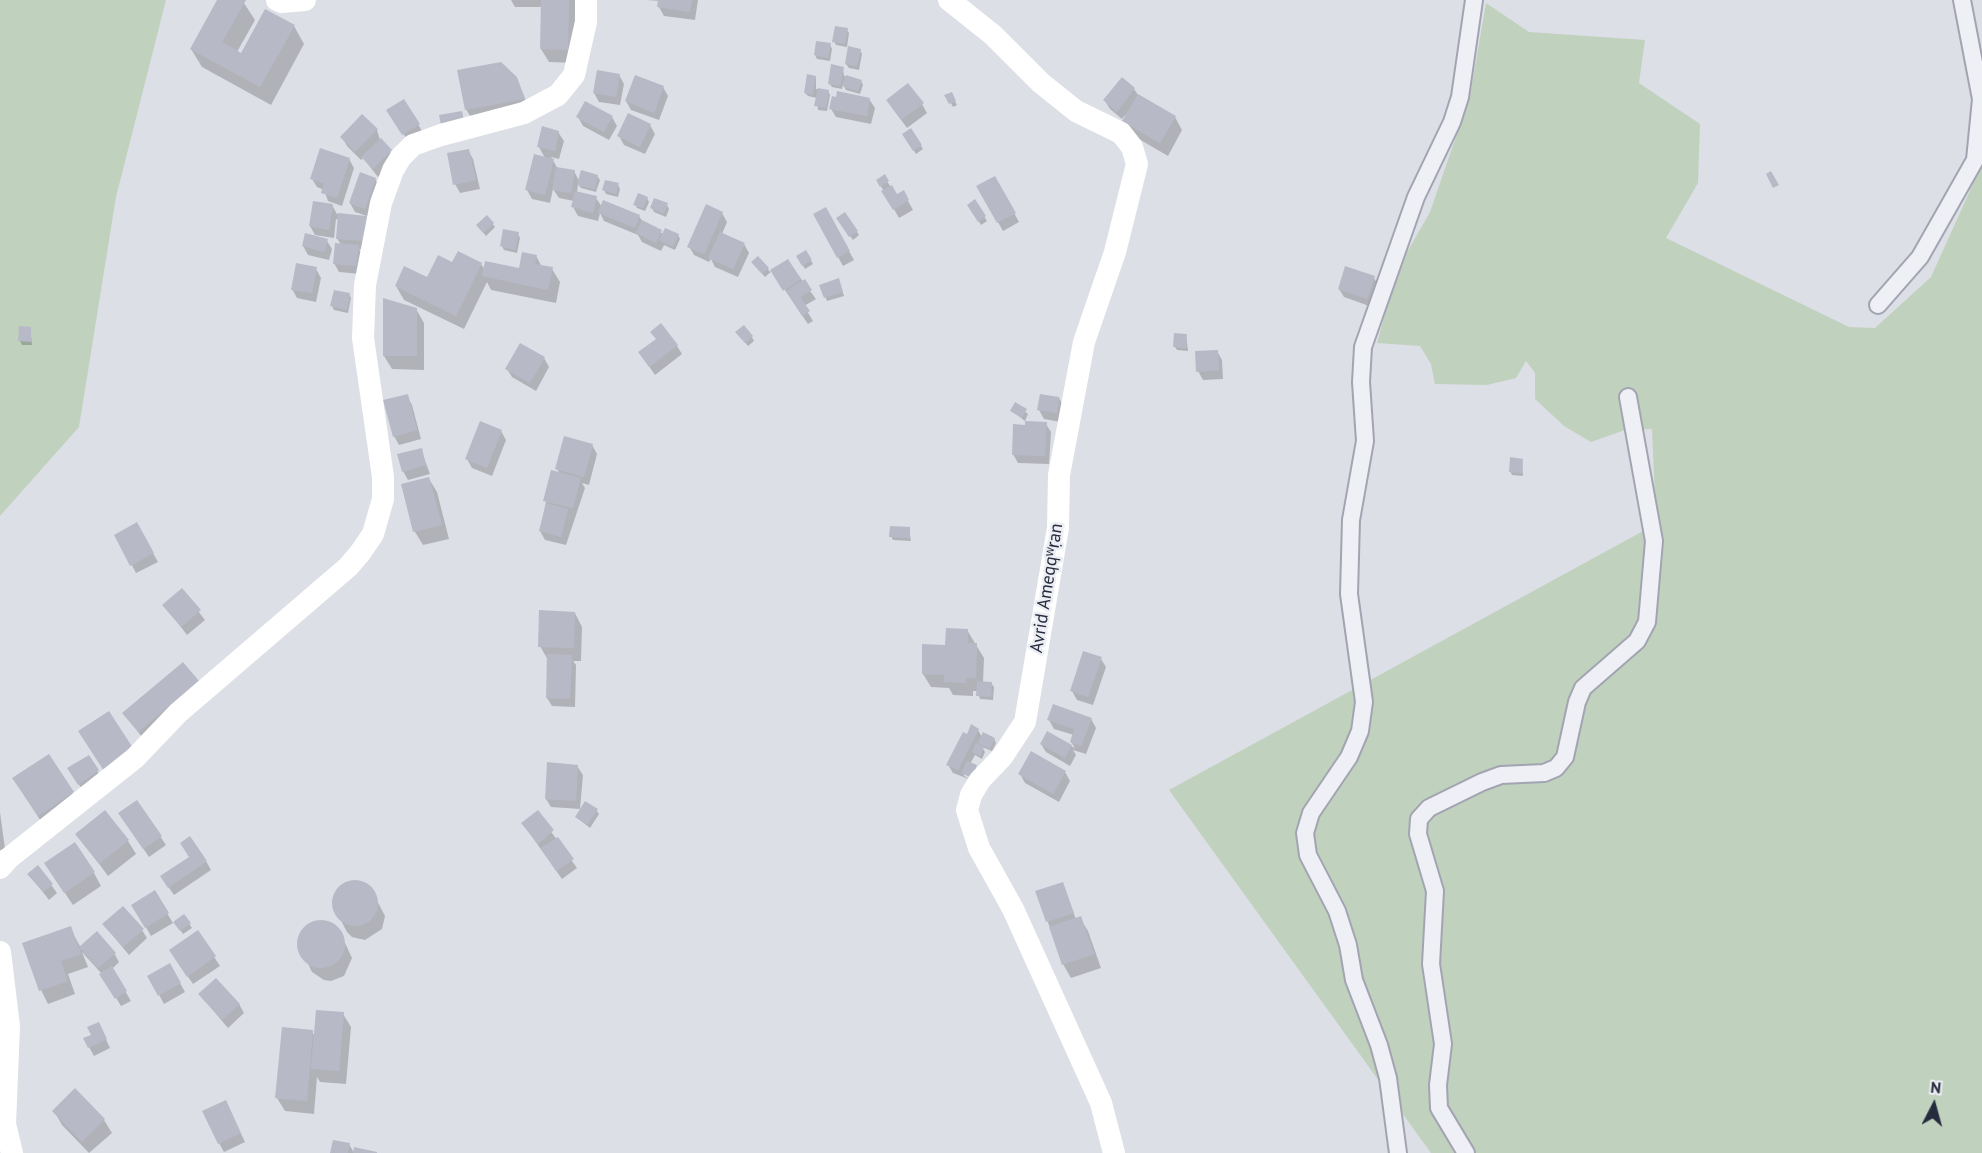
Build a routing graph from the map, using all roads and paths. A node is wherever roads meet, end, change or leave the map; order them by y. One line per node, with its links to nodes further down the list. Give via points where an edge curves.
1 (277, 0): 2 (main road)
2 (305, 0)
3 (586, 0): 9 (main road, via 586,22 574,75 558,95 524,113 413,145 393,170 381,203 364,285 363,338 383,477 383,499 373,534 348,567 178,712 135,758)
4 (949, 0): 12 (main road, Avrid Ameqqʷṛan, via 993,34 1041,83 1076,111 1121,133 1132,147 1137,164 1115,252 1084,342 1059,475 1058,528 1025,722 1002,757 980,780 966,810 979,848 1013,909 1101,1103)
5 (1474, 0): 13 (street, via 1460,97 1416,196 1363,347 1365,441 1351,520 1349,594 1364,702 1360,731 1349,757 1311,813 1305,833 1308,855 1337,911 1354,980 1379,1045 1388,1078)
6 (1962, 0): 7 (street, via 1981,99 1975,160 1920,257)
7 (1878, 305)
8 (1628, 397): 14 (street, via 1653,541 1647,622 1637,641 1583,688 1565,757 1556,768 1544,773 1501,775 1482,782 1429,808 1419,819 1418,834 1435,891 1431,964 1443,1044 1439,1108)
9 (0, 868)
10 (0, 952): 11 (main road, via 9,1026 5,1124)
11 (12, 1153)
12 (1114, 1153)
13 (1398, 1153)
14 (1466, 1153)

